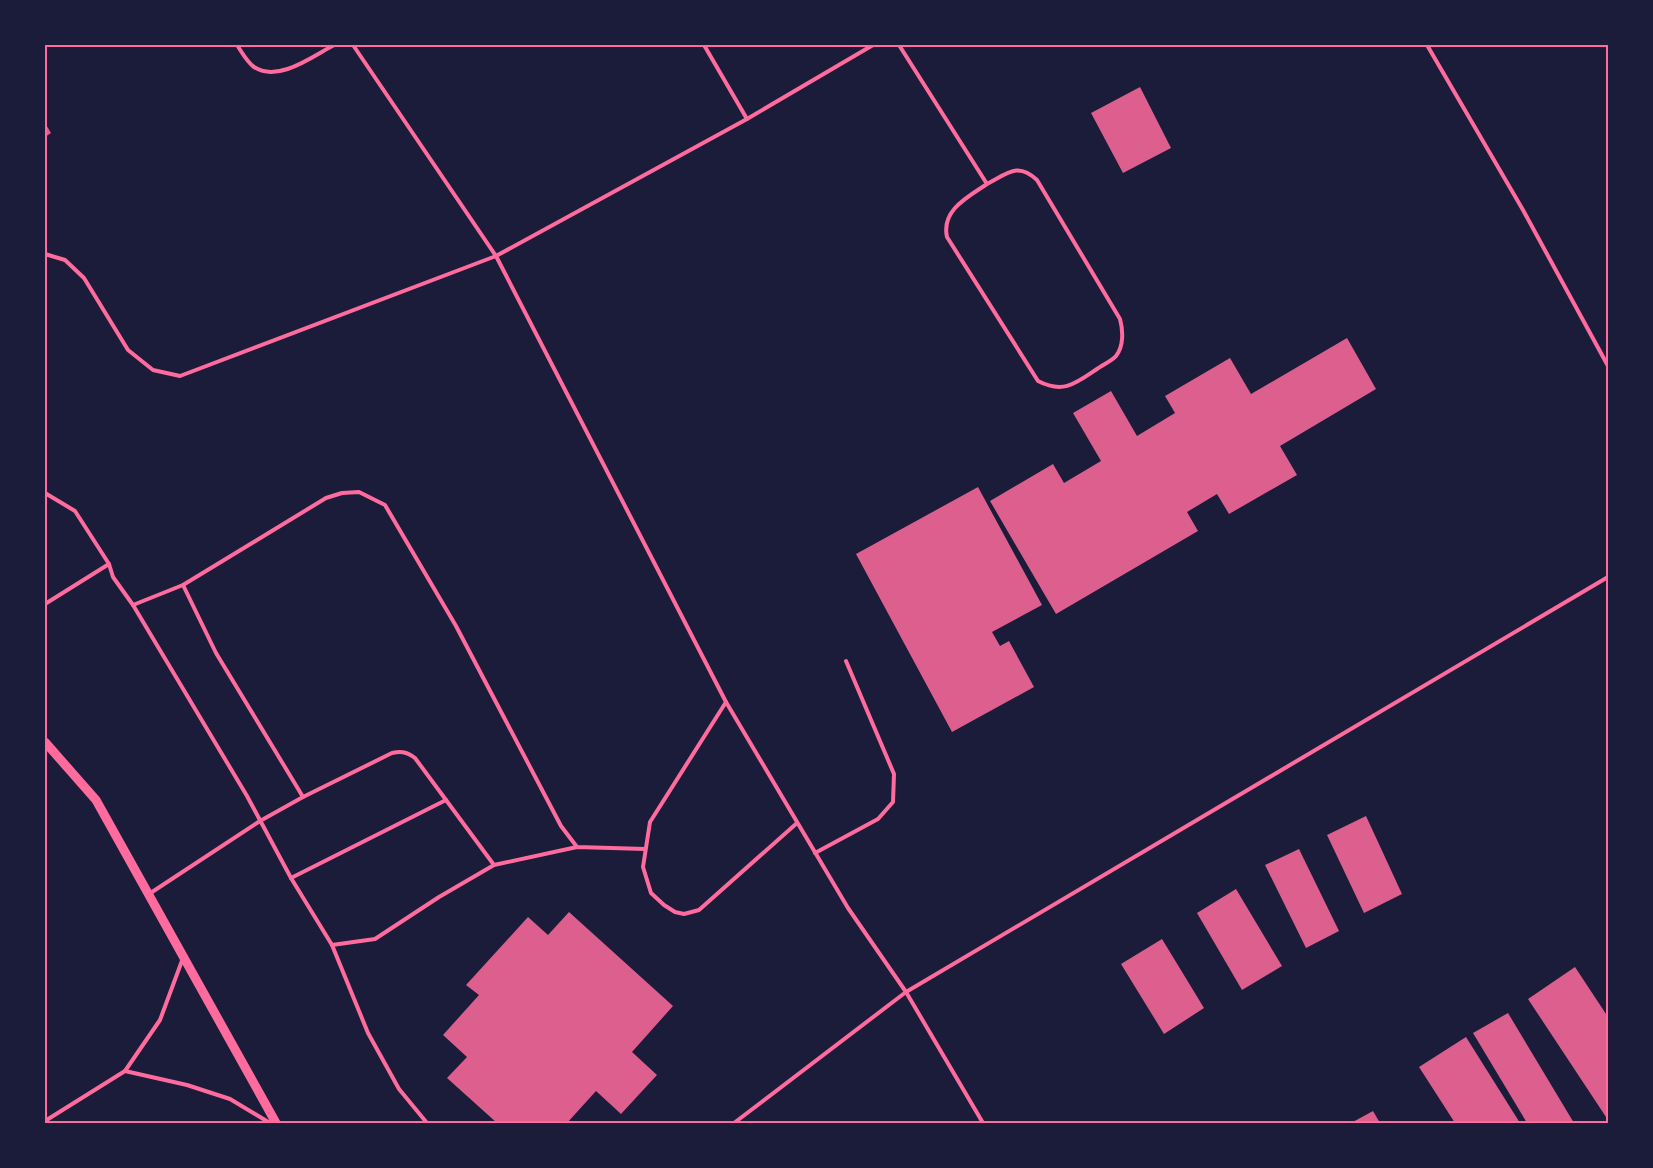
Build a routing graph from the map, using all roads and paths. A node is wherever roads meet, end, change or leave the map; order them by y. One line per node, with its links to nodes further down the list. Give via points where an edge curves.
1 (237, 45): 2 (lane, via 254,67 282,71)
2 (334, 45)
3 (353, 45): 11 (lane)
4 (704, 45): 8 (lane)
5 (872, 45): 8 (lane)
6 (900, 45): 9 (lane)
7 (1427, 45): 12 (lane)
8 (747, 118): 11 (lane)
9 (987, 184): 9 (lane, via 1014,170 1028,172 1037,180 1120,319 1123,331 1116,356 1064,388 1050,387 1038,381 947,237 946,219 952,210)
10 (45, 254): 11 (lane, via 65,260 84,278 128,350 153,370 180,376)
11 (496, 256): 20 (lane)
12 (1608, 366)
13 (45, 493): 14 (lane, via 75,511)
14 (109, 564): 17 (lane); 18 (lane, via 113,577)
15 (1608, 577): 34 (lane)
16 (183, 585): 18 (lane); 22 (lane, via 216,653); 26 (lane, via 326,498 359,492 385,505 456,626 562,826)
17 (45, 604)
18 (133, 605): 24 (lane)
19 (846, 662): 28 (lane, via 894,774 893,802 878,819)
20 (726, 702): 25 (lane); 27 (lane, via 650,822)
21 (45, 742): 31 (street, via 96,800)
22 (303, 796): 23 (lane, via 400,752 415,758); 24 (lane)
23 (446, 800): 29 (lane); 30 (lane)
24 (260, 821): 30 (lane); 31 (lane)
25 (797, 823): 27 (lane, via 699,910 684,914 674,912 650,893 643,867); 28 (lane)
26 (577, 847): 27 (lane); 29 (lane)
27 (645, 849)
28 (815, 854): 34 (lane)
29 (494, 865): 32 (lane, via 375,938)
30 (291, 878): 32 (lane)
31 (149, 894): 33 (street)
32 (332, 945): 39 (lane, via 372,1041 399,1089)
33 (183, 957): 35 (lane, via 160,1020); 38 (street)
34 (906, 992): 40 (lane); 41 (lane)
35 (125, 1071): 36 (lane); 37 (lane, via 230,1099)
36 (45, 1121)
37 (270, 1123)
38 (276, 1123)
39 (427, 1123)
40 (734, 1123)
41 (983, 1123)

